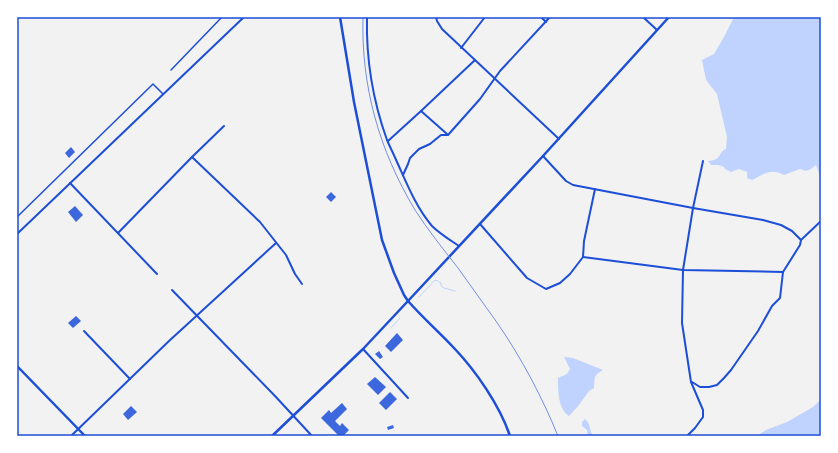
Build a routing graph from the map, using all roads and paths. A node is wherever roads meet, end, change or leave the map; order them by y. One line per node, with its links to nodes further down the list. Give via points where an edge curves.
1 (222, 17): 15 (street)
2 (244, 17): 17 (street)
3 (340, 17): 44 (main road, via 382,240)
4 (367, 17): 22 (street, via 369,61 375,97)
5 (436, 17): 13 (street, via 442,29)
6 (485, 17): 13 (street)
7 (541, 17): 11 (street)
8 (550, 17): 11 (street)
9 (643, 17): 12 (street)
10 (669, 17): 12 (main road)
11 (546, 22): 16 (street)
12 (657, 30): 21 (main road)
13 (462, 48): 14 (street)
14 (475, 60): 16 (street); 18 (street)
15 (170, 70)
16 (496, 79): 20 (street); 21 (street)
17 (163, 94): 27 (street); 30 (street, via 153,84)
18 (421, 111): 20 (street); 22 (street)
19 (224, 126): 24 (street)
20 (448, 135): 26 (street, via 441,135 418,149 410,158)
21 (559, 139): 23 (main road)
22 (388, 141): 26 (street)
23 (543, 156): 28 (street, via 566,181); 32 (main road)
24 (192, 157): 33 (street); 36 (street, via 260,222)
25 (703, 161): 29 (street)
26 (402, 175): 37 (street, via 433,227)
27 (70, 183): 33 (street); 34 (street)
28 (594, 189): 29 (street); 38 (street)
29 (693, 208): 35 (street, via 781,225); 39 (street)
30 (17, 217)
31 (821, 221): 35 (street)
32 (480, 224): 37 (main road); 38 (street, via 527,278 546,289 560,283)
33 (118, 233): 41 (street)
34 (17, 234)
35 (801, 240): 40 (street)
36 (276, 243): 42 (street, via 286,255); 45 (street)
37 (460, 247): 44 (main road)
38 (583, 257): 39 (street)
39 (683, 270): 40 (street); 50 (street, via 682,324)
40 (782, 272): 50 (street, via 780,298 772,306 731,370 717,385 700,387)
41 (157, 274)
42 (302, 284)
43 (172, 290): 45 (street)
44 (408, 301): 47 (main road); 58 (main road, via 454,347 472,370 495,405)
45 (197, 316): 49 (street); 52 (street)
46 (84, 331): 49 (street)
47 (363, 349): 51 (street); 52 (main road)
48 (17, 366): 53 (main road)
49 (130, 379): 53 (street)
50 (691, 382): 59 (street, via 703,410 703,417)
51 (408, 398)
52 (293, 416): 56 (main road); 57 (street)
53 (78, 429): 54 (street); 55 (main road)
54 (71, 436)
55 (85, 436)
56 (272, 436)
57 (312, 436)
58 (510, 436)
59 (687, 436)

